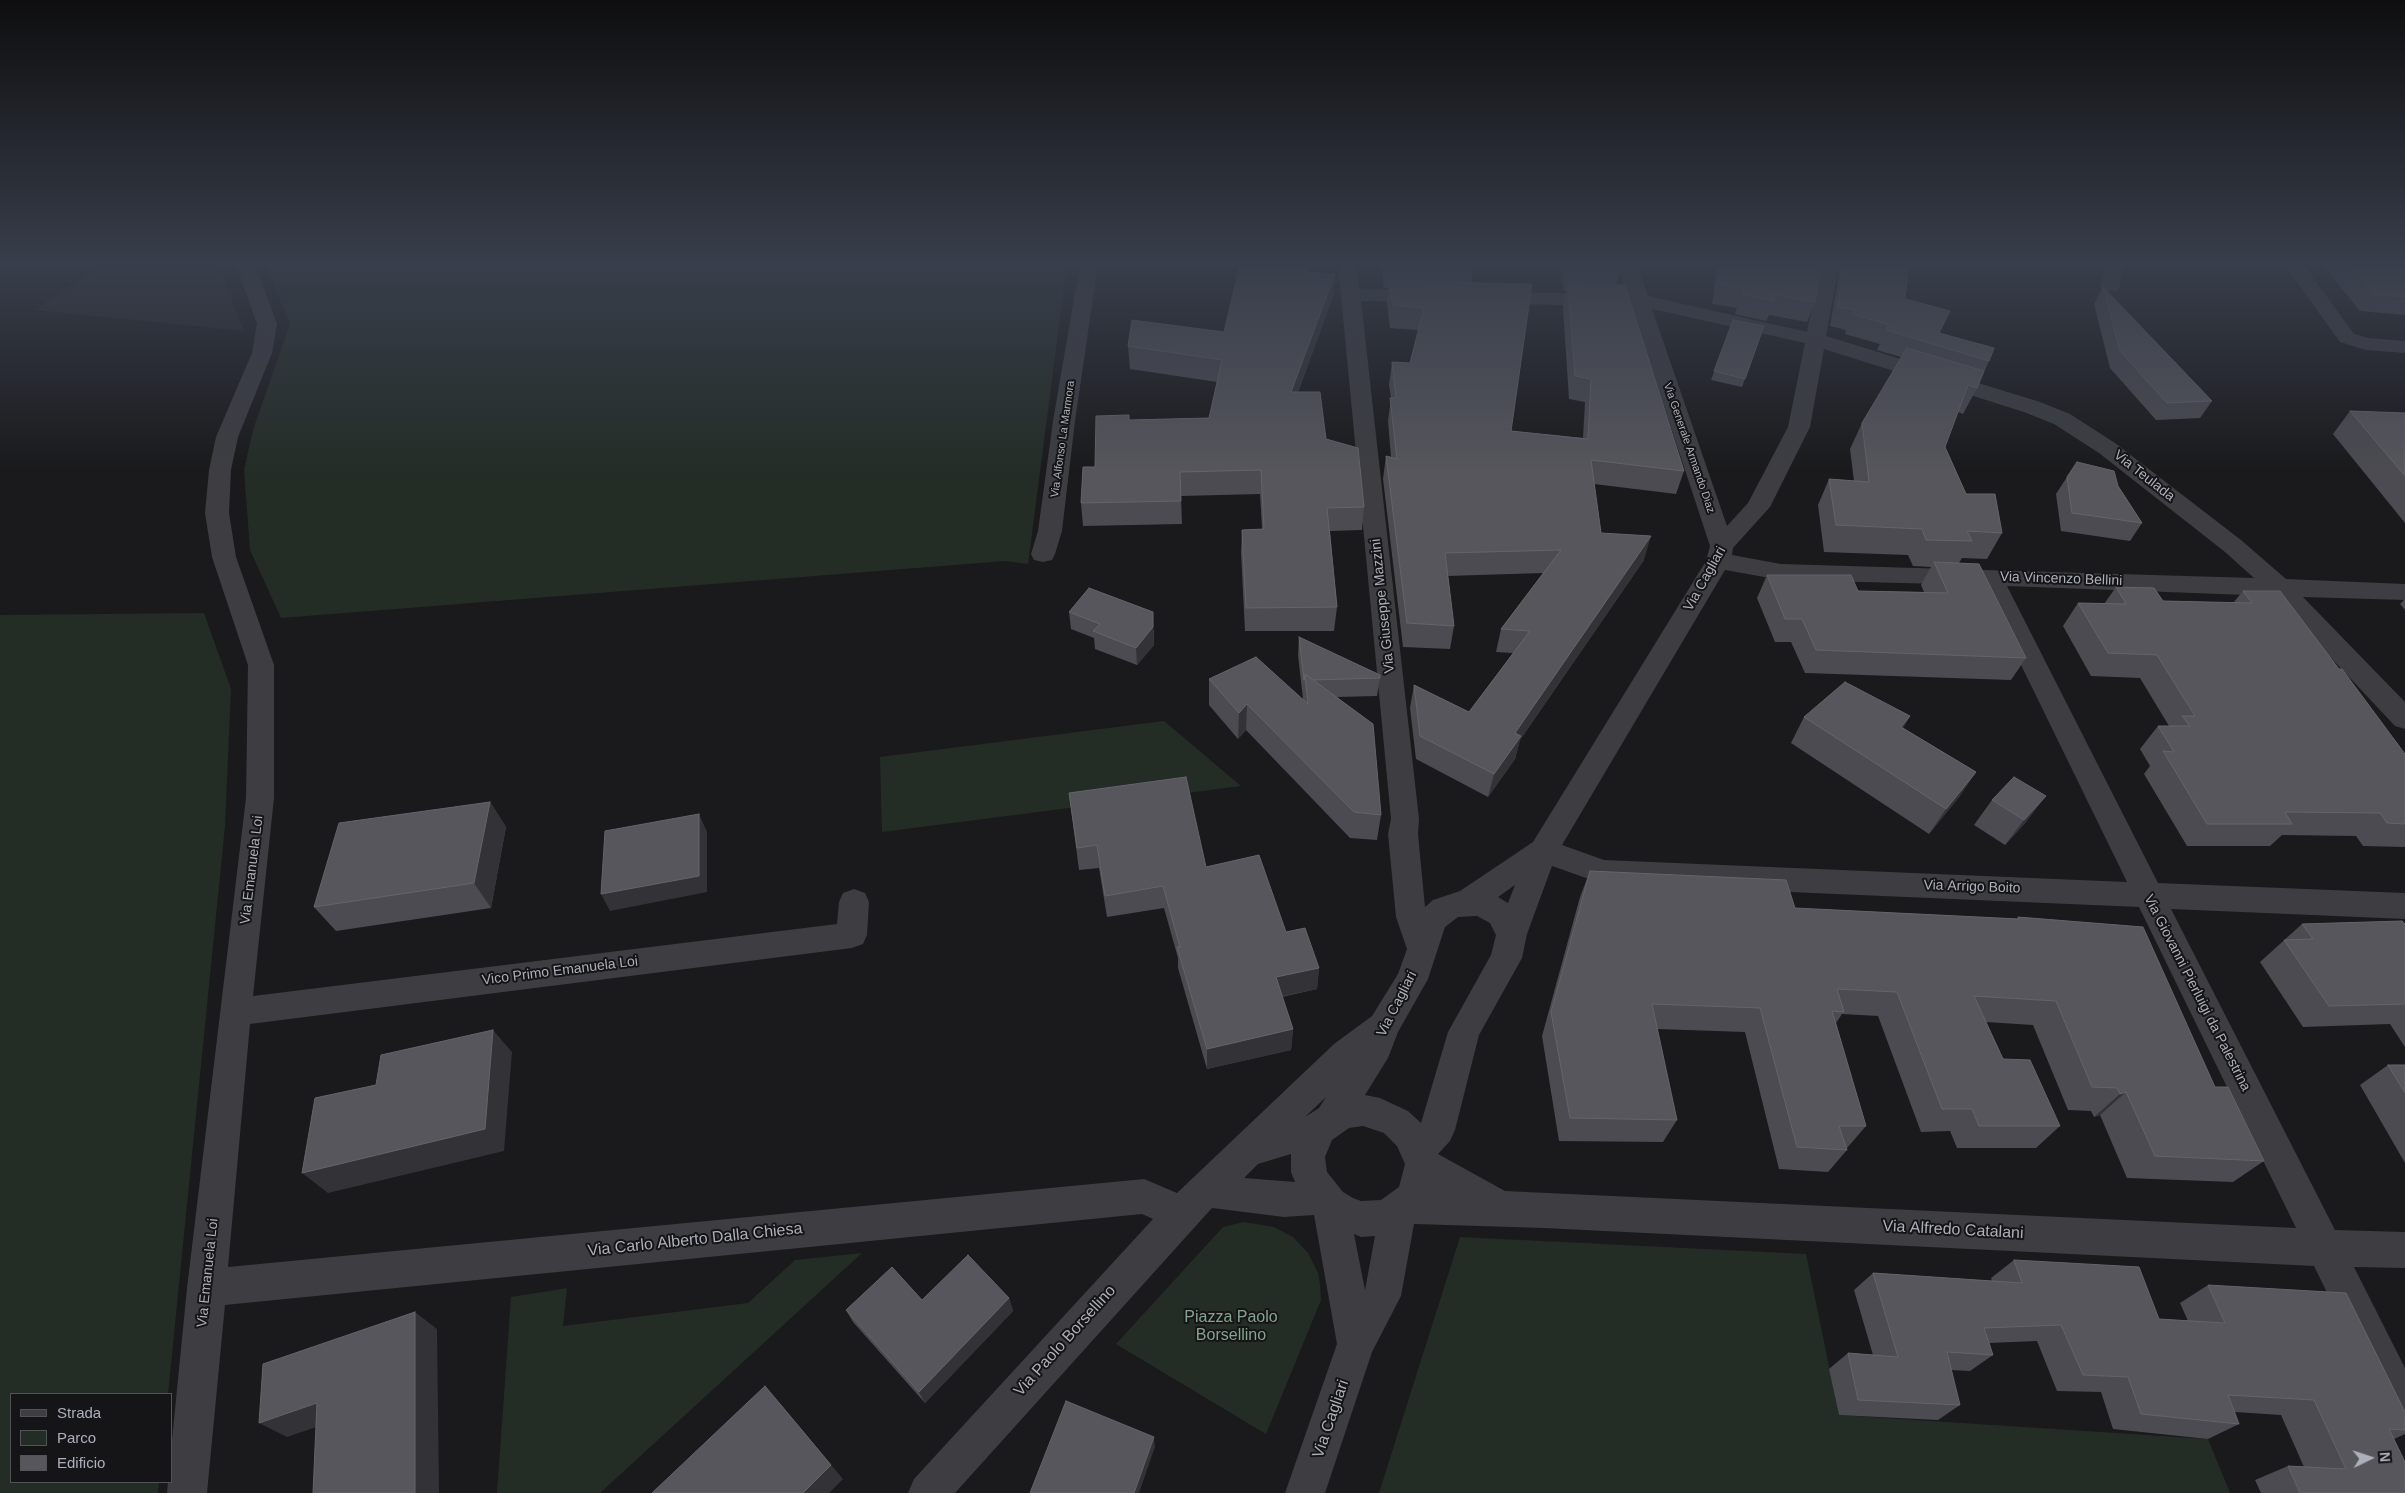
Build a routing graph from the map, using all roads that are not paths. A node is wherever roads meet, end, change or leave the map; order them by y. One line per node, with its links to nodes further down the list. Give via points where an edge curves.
1 (265, 334): 23 (street, Via Emanuela Loi, via 262,353 227,437 220,470 217,513 224,558 261,665 260,798)
2 (1078, 334): 10 (street, Via Alfonso La Marmora, via 1050,531)
3 (1354, 334): 22 (street, Via Giuseppe Mazzini, via 1405,819 1403,834 1411,917)
4 (1651, 334): 11 (street, Via Generale Armando Diaz)
5 (1789, 334): 8 (street, Via Teulada)
6 (1818, 334): 8 (street, Via Cagliari)
7 (2344, 334): 9 (street, via 2347,338 2366,344)
8 (1817, 340): 11 (street, Via Cagliari, via 1799,427 1758,507); 13 (street, Via Teulada, via 2062,419 2115,454 2233,546)
9 (2405, 346)
10 (1043, 554)
11 (1720, 554): 12 (street, Via Vincenzo Bellini, via 1781,572); 16 (street, Via Cagliari)
12 (1990, 577): 13 (street, Via Vincenzo Bellini); 17 (street, Via Giovanni Pierluigi da Palestrina)
13 (2279, 587): 14 (street, Via Vincenzo Bellini); 15 (street, Via Teulada)
14 (2405, 592)
15 (2405, 719)
16 (1543, 850): 17 (street, Via Arrigo Boito, via 1603,872); 19 (street, Via Cagliari); 21 (street, Via Cagliari)
17 (2148, 894): 20 (street, Via Arrigo Boito); 32 (street, Via Giovanni Pierluigi da Palestrina)
18 (854, 902): 23 (street, Vico Primo Emanuela Loi, via 852,935)
19 (1468, 902): 21 (street, via 1481,904 1501,914); 22 (street, Via Cagliari, via 1444,909 1432,920)
20 (2405, 906)
21 (1512, 934): 27 (street, Via Cagliari, via 1506,958 1464,1032 1438,1130)
22 (1421, 947): 24 (street, Via Cagliari, via 1412,980)
23 (235, 1012): 34 (street, Via Emanuela Loi)
24 (1383, 1027): 25 (street, Via Cagliari, via 1376,1048); 26 (street, via 1346,1055)
25 (1325, 1124): 26 (street, Via Paolo Borsellino); 27 (street, via 1346,1112 1364,1110 1380,1114 1409,1134); 28 (street, via 1312,1141 1308,1157 1315,1188)
26 (1247, 1151): 29 (street, Via Paolo Borsellino)
27 (1420, 1157): 30 (street, via 1419,1184 1412,1199); 31 (street)
28 (1326, 1200): 29 (street); 30 (street, via 1342,1212 1361,1219 1381,1218); 35 (street, Via Cagliari)
29 (1192, 1202): 34 (street, Via Carlo Alberto Dalla Chiesa, via 1144,1196); 38 (street, Via Paolo Borsellino)
30 (1401, 1208): 31 (street, Via Alfredo Catalani); 35 (street, Via Cagliari, via 1382,1296)
31 (1501, 1208): 32 (street, Via Alfredo Catalani)
32 (2325, 1248): 33 (street, Via Alfredo Catalani); 36 (street, Via Giovanni Pierluigi da Palestrina)
33 (2405, 1250)
34 (206, 1288): 37 (street, Via Emanuela Loi)
35 (1356, 1344): 39 (street, Via Cagliari)
36 (2405, 1409)
37 (188, 1493)
38 (928, 1493)
39 (1306, 1493)

